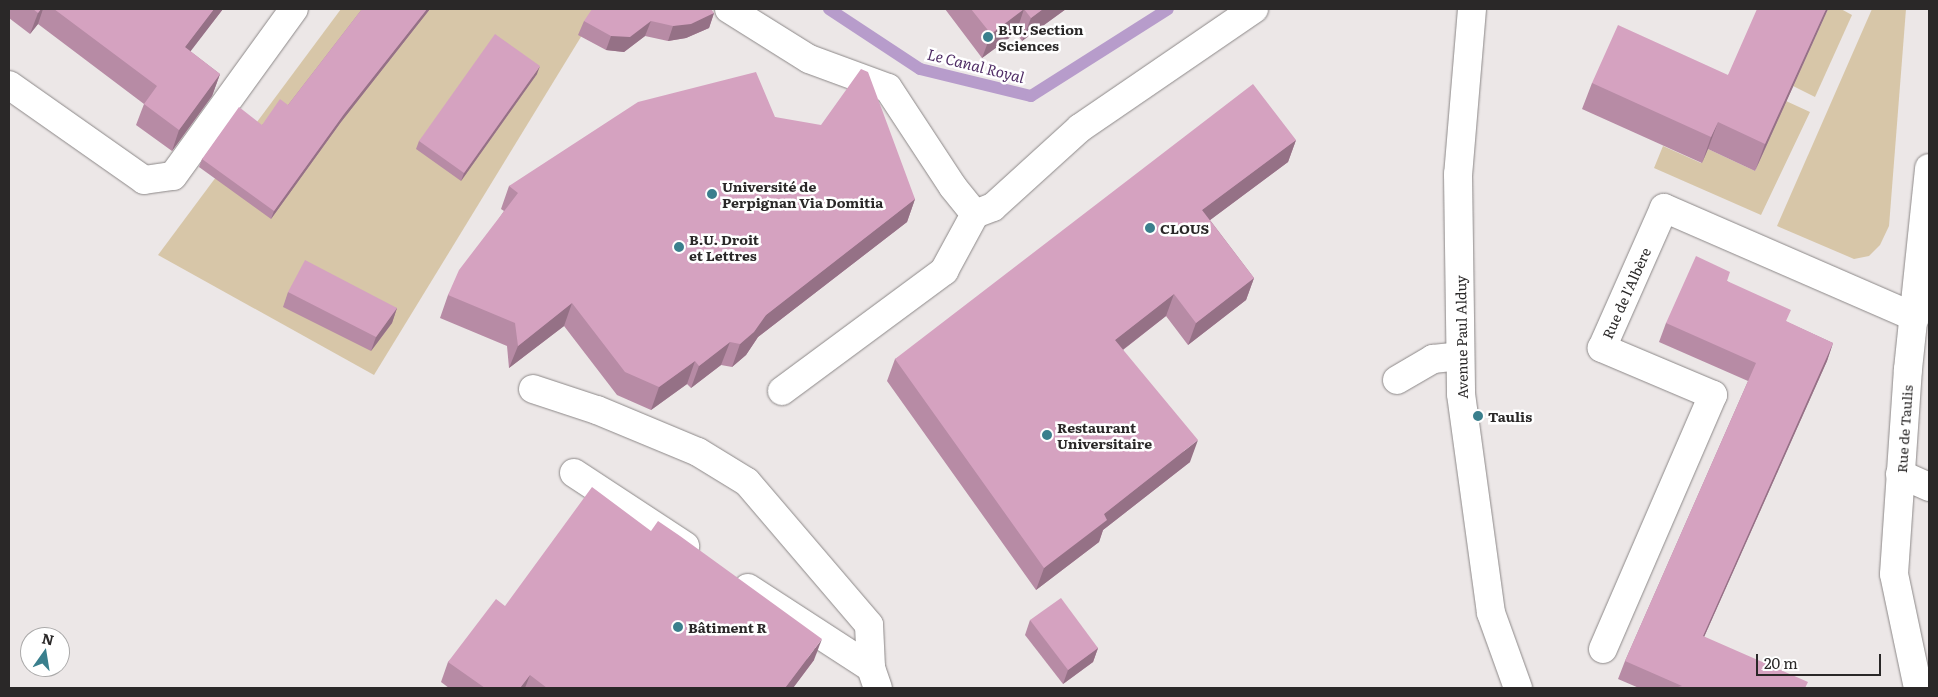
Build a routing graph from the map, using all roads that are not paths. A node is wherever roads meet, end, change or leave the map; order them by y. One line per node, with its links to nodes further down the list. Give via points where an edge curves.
1 (294, 9): 5 (street, via 173,176 144,180)
2 (729, 9): 7 (street, via 809,60 888,88 953,187)
3 (1254, 9): 7 (street, via 1080,128 993,207)
4 (1472, 9): 9 (street, Avenue Paul Alduy, via 1458,174)
5 (9, 85)
6 (1929, 180): 8 (street, Rue de Taulis)
7 (975, 214): 12 (street, via 944,271)
8 (1915, 317): 14 (street, Rue de Taulis); 18 (street, Rue de l'Albère, via 1664,208 1602,348 1713,395)
9 (1460, 356): 10 (street, via 1433,359); 20 (street, Avenue Paul Alduy, via 1461,394 1491,614)
10 (1397, 380)
11 (533, 389): 19 (street, via 597,410 698,452 747,482 869,625)
12 (782, 391)
13 (574, 474): 16 (street)
14 (1900, 474): 15 (street); 21 (street, Rue de Taulis, via 1894,574)
15 (1929, 487)
16 (706, 560)
17 (730, 576): 19 (street)
18 (1603, 648)
19 (874, 678)
20 (1518, 688)
21 (1918, 688)

